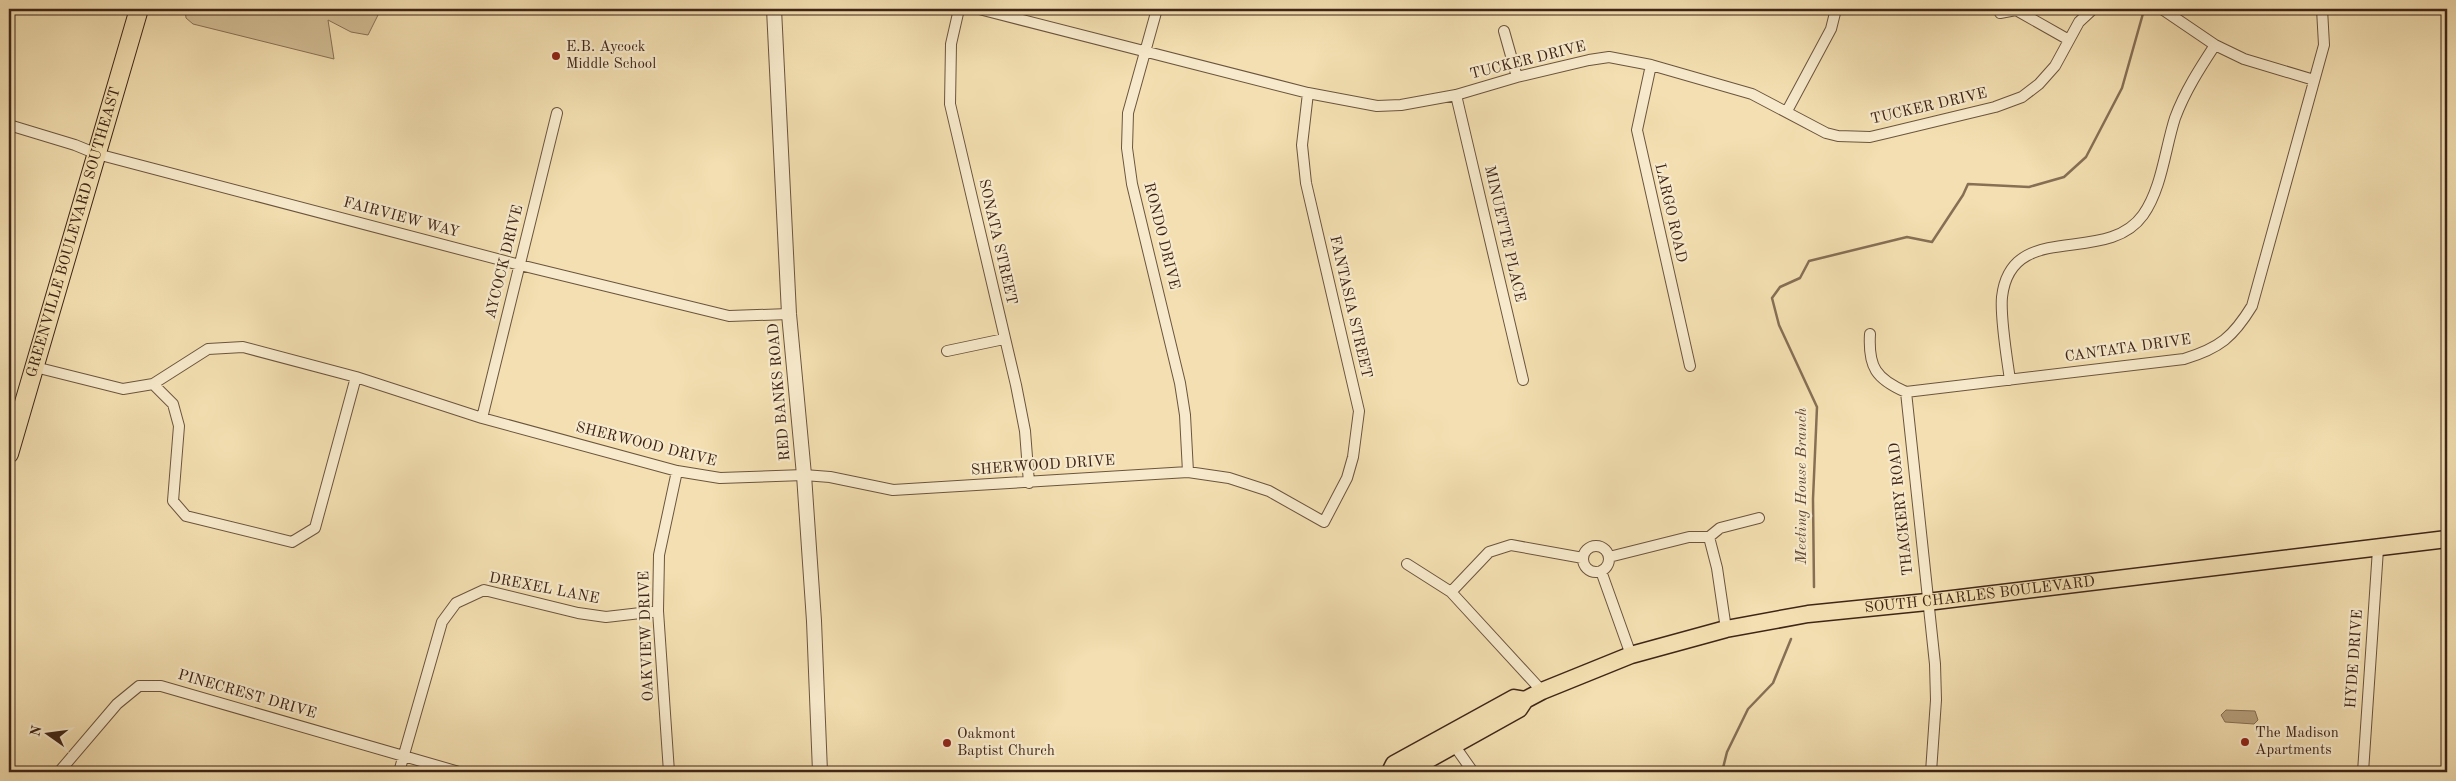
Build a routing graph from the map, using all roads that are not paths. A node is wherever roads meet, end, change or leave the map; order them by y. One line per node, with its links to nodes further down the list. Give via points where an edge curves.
1 (139, 9): 23 (highway, GREENVILLE BOULEVARD SOUTHEAST)
2 (774, 9): 25 (street, RED BANKS ROAD)
3 (960, 9): 27 (street, SONATA STREET, via 950,51 950,104)
4 (979, 9): 14 (street, TUCKER DRIVE)
5 (1157, 9): 14 (street, RONDO DRIVE)
6 (1836, 9): 20 (street, via 1831,29)
7 (2093, 9): 12 (street, TUCKER DRIVE, via 2079,22)
8 (2162, 9): 13 (street)
9 (2322, 9): 17 (street, CANTATA DRIVE, via 2324,45)
10 (2000, 13): 12 (street, via 2016,10)
11 (1504, 31): 16 (street)
12 (2069, 40): 20 (street, TUCKER DRIVE, via 2055,66 2039,84 2022,97 1995,107 1870,137 1850,138 1826,133)
13 (2216, 45): 17 (street, via 2256,64); 33 (street, via 2187,91 2152,198 2137,222 2121,235 2108,240 2037,250 2014,268 2005,282 2002,299)
14 (1146, 51): 18 (street, TUCKER DRIVE); 39 (street, RONDO DRIVE, via 1128,113 1127,148 1132,184 1180,383)
15 (1651, 65): 16 (street, TUCKER DRIVE, via 1609,57); 20 (street, TUCKER DRIVE, via 1744,92); 29 (street, LARGO ROAD, via 1636,130)
16 (1516, 76): 19 (street, TUCKER DRIVE)
17 (2314, 80): 33 (street, CANTATA DRIVE, via 2252,306 2233,335 2208,352 2184,359)
18 (1308, 94): 19 (street, TUCKER DRIVE, via 1377,106); 43 (street, FANTASIA STREET, via 1302,145 1306,184 1359,411 1351,464)
19 (1456, 95): 32 (street, MINUETTE PLACE)
20 (1787, 111)
21 (557, 113): 24 (street, AYCOCK DRIVE)
22 (9, 125): 23 (street, FAIRVIEW WAY)
23 (96, 154): 24 (street, FAIRVIEW WAY); 30 (highway, GREENVILLE BOULEVARD SOUTHEAST)
24 (520, 265): 25 (street, FAIRVIEW WAY, via 729,316); 36 (street, AYCOCK DRIVE)
25 (789, 314): 40 (street, RED BANKS ROAD)
26 (1870, 334): 35 (street, via 1869,354 1873,366 1881,378)
27 (1004, 338): 28 (street); 41 (street, SONATA STREET, via 1025,432)
28 (947, 351)
29 (1690, 366)
30 (35, 367): 34 (street, SHERWOOD DRIVE, via 123,389); 37 (highway, GREENVILLE BOULEVARD SOUTHEAST)
31 (356, 377): 34 (street, SHERWOOD DRIVE, via 242,347 208,349); 34 (street, via 315,528 292,542 186,516 173,501 179,426 173,404); 36 (street, SHERWOOD DRIVE)
32 (1523, 380)
33 (2010, 380): 35 (street, CANTATA DRIVE)
34 (153, 384)
35 (1906, 392): 52 (street, THACKERY ROAD)
36 (482, 418): 38 (street, SHERWOOD DRIVE)
37 (9, 454)
38 (676, 471): 40 (street, SHERWOOD DRIVE, via 720,478); 53 (street, OAKVIEW DRIVE, via 659,555)
39 (1188, 472): 41 (street, SHERWOOD DRIVE); 43 (street, SHERWOOD DRIVE, via 1229,478 1269,491)
40 (804, 475): 41 (street, SHERWOOD DRIVE, via 893,490); 65 (street, RED BANKS ROAD)
41 (1029, 483)
42 (1759, 518): 44 (street, via 1720,528)
43 (1324, 522)
44 (1710, 537): 47 (street, via 1689,537); 54 (street)
45 (2447, 540): 46 (main road, SOUTH CHARLES BOULEVARD)
46 (2378, 549): 52 (main road, SOUTH CHARLES BOULEVARD); 70 (street, HYDE DRIVE)
47 (1609, 556): 48 (street, via 1598,545 1589,547); 50 (street, via 1608,565)
48 (1583, 558): 50 (street, via 1589,569); 51 (street, via 1511,545 1489,552)
49 (1407, 564): 51 (street)
50 (1601, 571): 55 (street)
51 (1451, 592): 56 (street)
52 (1927, 602): 54 (main road, SOUTH CHARLES BOULEVARD, via 1808,614); 69 (street, THACKERY ROAD, via 1936,700)
53 (658, 611): 60 (street, DREXEL LANE, via 606,616 578,613 484,590 456,602 442,622); 64 (street, OAKVIEW DRIVE)
54 (1726, 629): 55 (main road, SOUTH CHARLES BOULEVARD)
55 (1631, 655): 56 (main road, SOUTH CHARLES BOULEVARD)
56 (1542, 691): 57 (main road, SOUTH CHARLES BOULEVARD)
57 (1517, 700): 58 (main road, SOUTH CHARLES BOULEVARD); 59 (main road, SOUTH CHARLES BOULEVARD, via 1519,709)
58 (1431, 742): 66 (main road, SOUTH CHARLES BOULEVARD, via 1394,764); 67 (main road, via 1430,750 1405,766)
59 (1454, 745): 67 (main road, SOUTH CHARLES BOULEVARD); 68 (street)
60 (404, 756): 61 (street, PINECREST DRIVE, via 161,686 139,686 117,704); 62 (street, DREXEL LANE); 63 (street, PINECREST DRIVE)
61 (59, 772)
62 (399, 772)
63 (459, 772)
64 (669, 772)
65 (820, 772)
66 (1390, 772)
67 (1404, 772)
68 (1473, 772)
69 (1931, 772)
70 (2363, 772)

